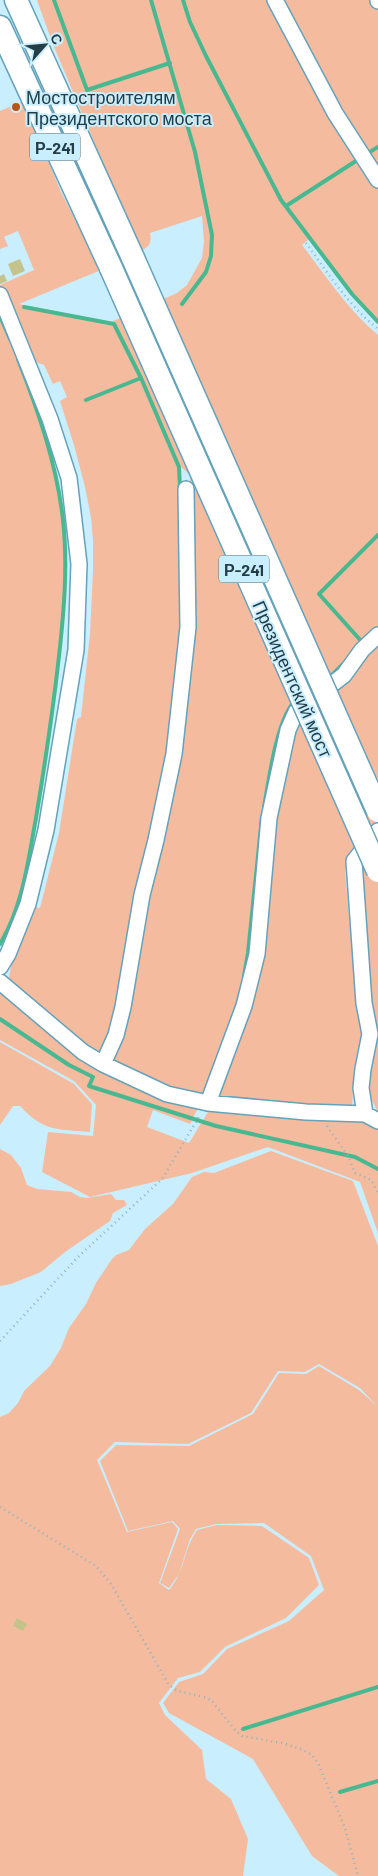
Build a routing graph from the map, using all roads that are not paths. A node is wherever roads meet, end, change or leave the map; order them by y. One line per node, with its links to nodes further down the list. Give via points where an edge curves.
1 (16, 0): 8 (highway, Президентский мост / Р-241, bridge)
2 (275, 0): 4 (lane, via 335,113)
3 (0, 27): 10 (highway, Президентский мост / Р-241, bridge)
4 (378, 180)
5 (0, 295): 11 (lane, via 50,419 69,478 79,564 76,650 44,839 28,904)
6 (186, 490): 13 (lane, via 188,628 174,754 142,895 123,1007 116,1035)
7 (378, 635): 14 (lane, via 344,675 296,712 288,730 269,818 257,954 244,1006)
8 (378, 811)
9 (378, 831): 15 (lane, via 354,861 364,1002 370,1034 361,1088)
10 (378, 871)
11 (0, 967)
12 (0, 982): 13 (lane, via 83,1052)
13 (103, 1064): 14 (lane, via 167,1094)
14 (208, 1103): 15 (lane)
15 (371, 1118)

